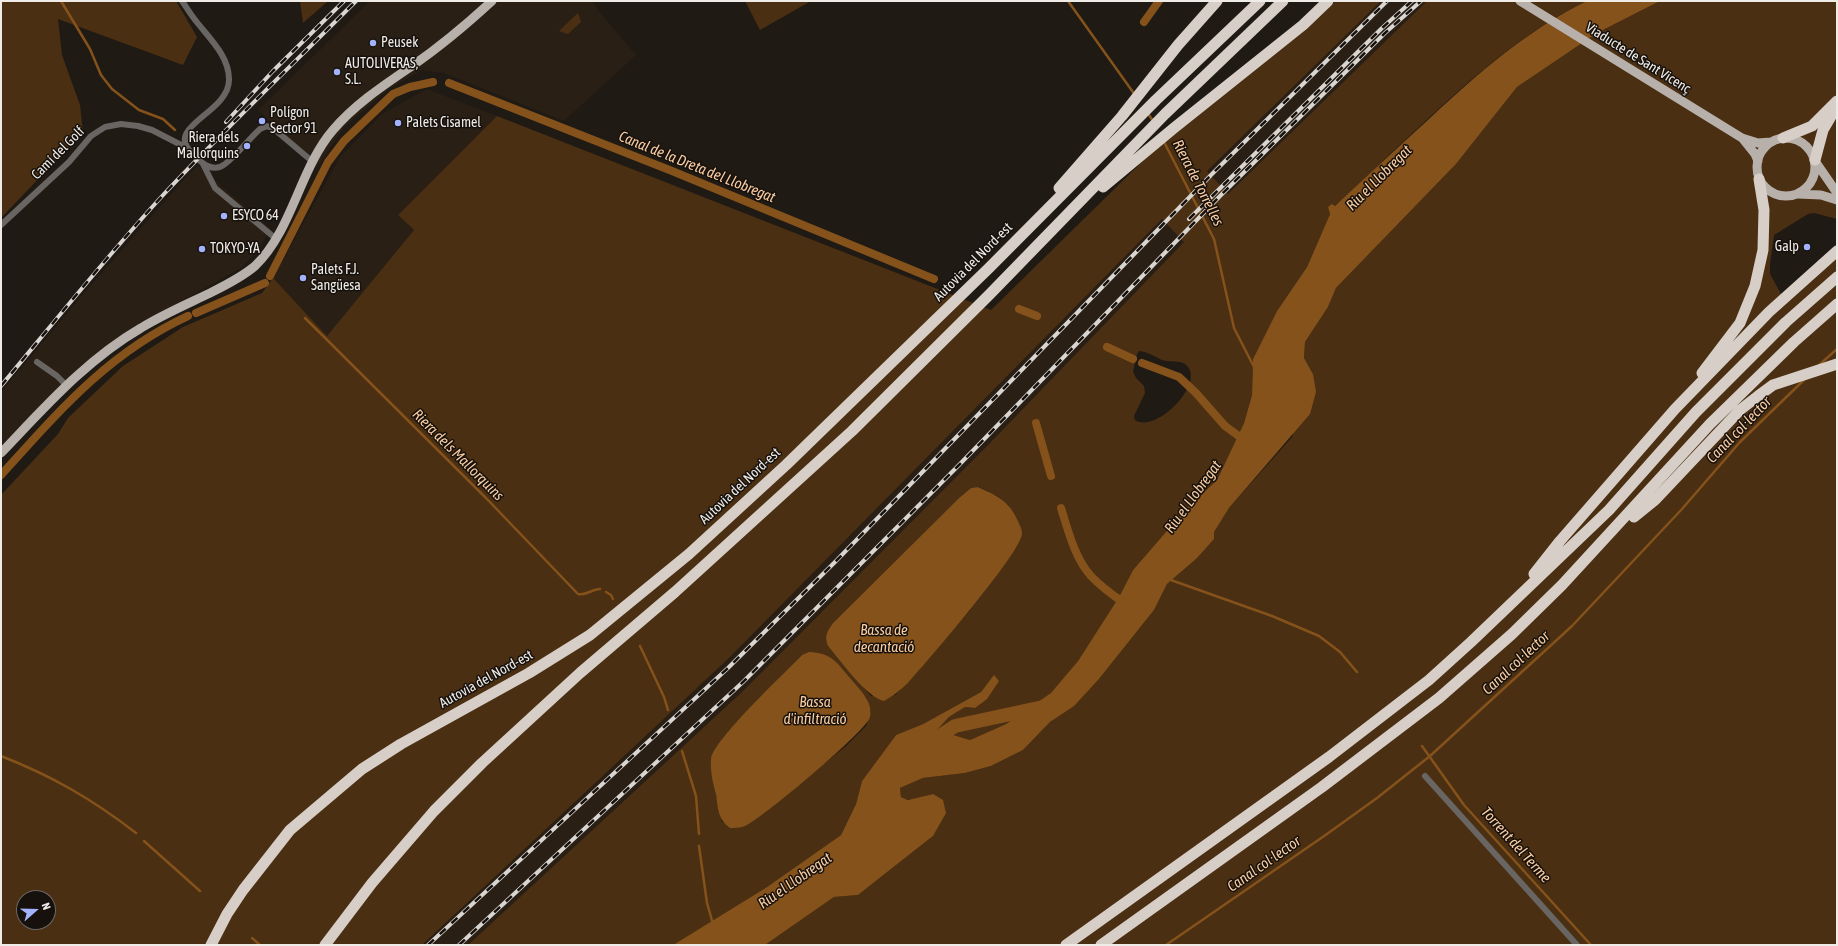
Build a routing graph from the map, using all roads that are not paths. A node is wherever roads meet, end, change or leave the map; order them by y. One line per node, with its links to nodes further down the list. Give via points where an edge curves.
1 (182, 1): 15 (street, via 223,56 229,79 224,96 187,130 184,137)
2 (492, 1): 18 (main road, via 451,37 352,110 333,130)
3 (1213, 1): 9 (highway)
4 (1217, 1): 9 (highway)
5 (1260, 1): 25 (highway, Autovia del Nord-est)
6 (1282, 1): 21 (highway)
7 (1328, 1): 21 (highway, via 1303,25 1104,186)
8 (1520, 1): 12 (main road, Viaducte de Sant Vicenç)
9 (1206, 12): 25 (highway, via 1122,116 1065,181)
10 (1837, 101): 13 (highway, via 1812,126)
11 (1837, 109): 16 (highway, via 1826,123)
12 (1742, 138): 14 (main road, via 1758,143); 19 (main road)
13 (1782, 138): 14 (main road); 16 (main road, via 1794,139 1804,144)
14 (1771, 142): 19 (main road, via 1762,151)
15 (187, 148): 17 (street, Camí del Golf); 26 (street, Camí del Golf, via 152,130 138,126 121,124 105,127 91,136 70,162)
16 (1814, 160): 22 (main road); 23 (main road, via 1812,180 1808,187)
17 (202, 162): 18 (street, via 214,168 222,166 260,129 267,126 274,129); 27 (street, via 215,188)
18 (312, 162): 27 (main road)
19 (1758, 162): 20 (main road)
20 (1759, 179): 23 (main road, via 1766,188 1777,195); 34 (highway, via 1764,210 1763,250 1750,300 1740,323)
21 (1089, 192): 40 (highway, via 852,431 681,586 570,681 482,763 434,811 372,883)
22 (1837, 193)
23 (1798, 194): 24 (main road, via 1821,195)
24 (1837, 200)
25 (1040, 216): 39 (highway, Autovia del Nord-est, via 990,268 786,465 630,604 590,635 548,662 401,744 369,765 290,830 243,890)
26 (1, 225)
27 (275, 238): 33 (main road, via 260,260 247,272 134,332 93,361)
28 (1837, 251): 34 (highway, via 1774,307)
29 (1837, 277): 37 (highway, via 1786,322 1696,412 1608,510)
30 (1837, 304): 36 (highway, via 1710,424)
31 (37, 362): 33 (street)
32 (1836, 364): 36 (highway, via 1773,385 1740,410 1655,500)
33 (66, 385): 35 (main road)
34 (1675, 409): 37 (highway, via 1560,541)
35 (1, 453)
36 (1611, 534): 42 (highway, via 1512,634 1439,698 1322,787)
37 (1511, 604): 41 (highway, via 1429,680 1335,752)
38 (1425, 776): 43 (street)
39 (210, 945)
40 (325, 945)
41 (1066, 945)
42 (1101, 945)
43 (1577, 945)

